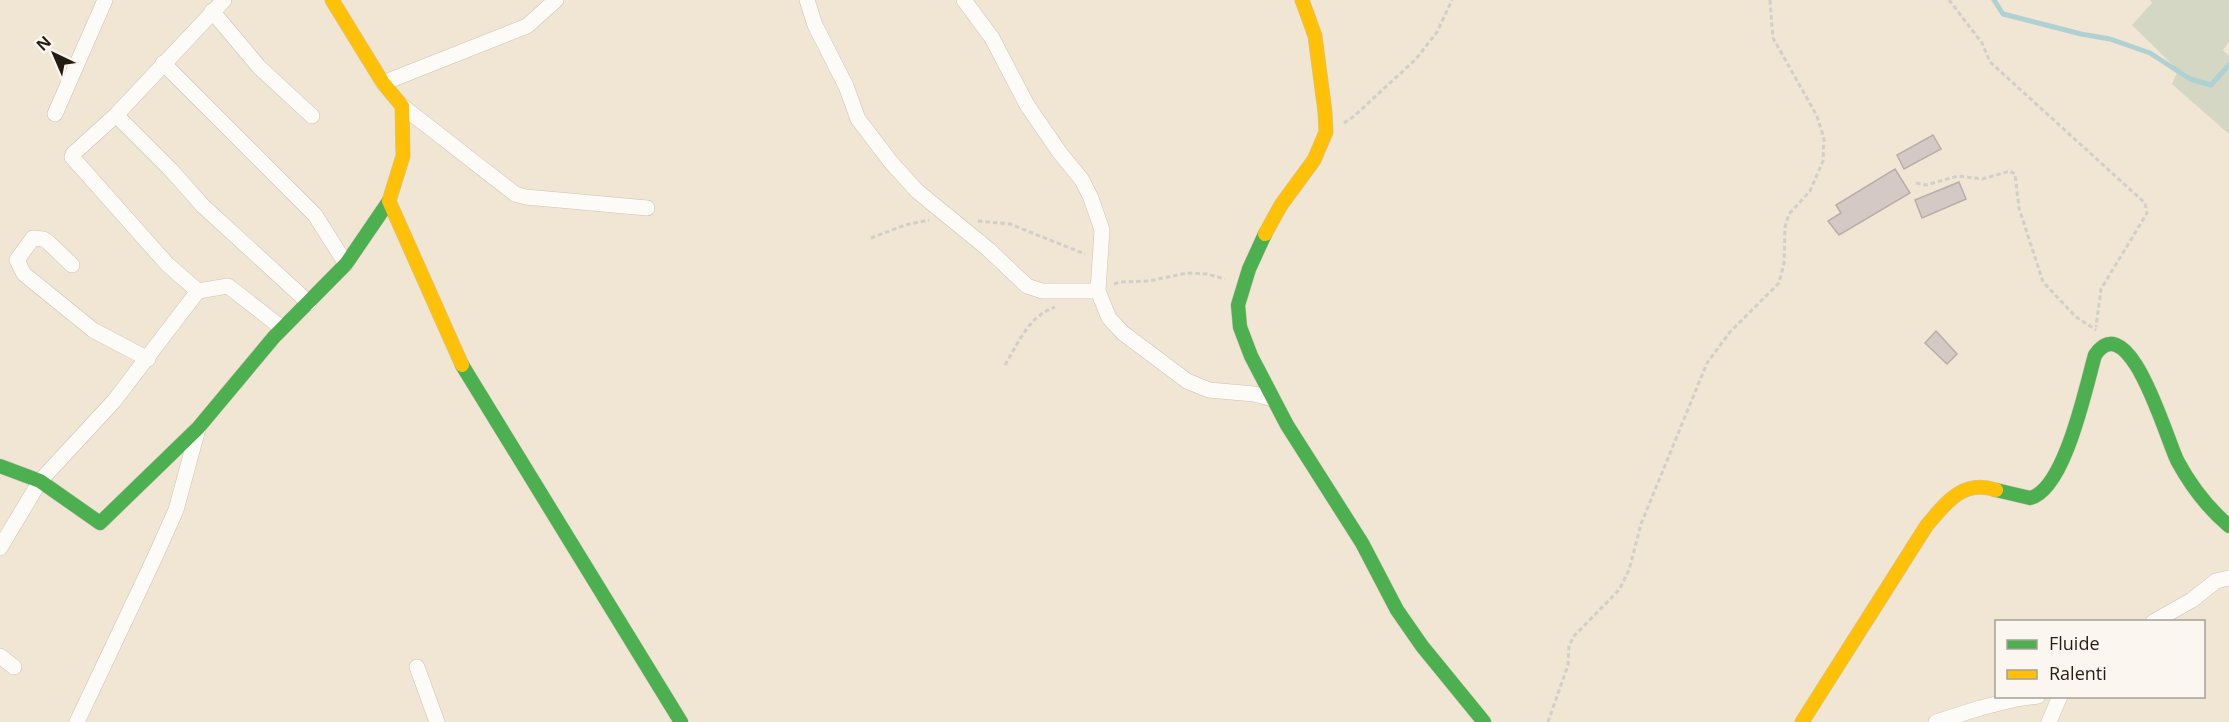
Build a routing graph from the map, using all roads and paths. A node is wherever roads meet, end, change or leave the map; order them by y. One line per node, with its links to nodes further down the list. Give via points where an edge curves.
1 (105, 0): 15 (street)
2 (224, 0): 11 (street)
3 (332, 0): 13 (street)
4 (556, 0): 13 (street, via 527,26)
5 (807, 0): 25 (street, via 858,119 917,190 1027,286 1042,291)
6 (964, 0): 25 (street, via 992,38 1027,105 1091,198 1103,243)
7 (1302, 0): 18 (street, via 1316,39)
8 (1452, 0): 18 (path, via 1437,32 1416,59 1353,117)
9 (1770, 0): 48 (path, via 1773,38 1817,116 1824,139 1823,161 1810,191 1789,214 1779,284 1730,332 1707,363 1641,524 1629,570 1619,590 1574,636)
10 (1949, 0): 28 (path, via 1982,43 1990,62 2145,202 2147,213 2100,289)
11 (212, 11): 12 (street); 17 (street, via 259,67)
12 (164, 63): 16 (street); 22 (street, via 315,215)
13 (383, 83): 14 (street)
14 (402, 106): 20 (street, via 403,156); 21 (street, via 515,194)
15 (55, 114)
16 (116, 115): 24 (street, via 73,154 73,161 167,264); 26 (street, via 203,206)
17 (312, 116)
18 (1326, 133): 31 (street, via 1318,153 1279,209 1248,272 1238,306 1240,331)
19 (1916, 183): 28 (path, via 1926,185 1958,176 1982,179 2010,171 2015,174 2019,208 2043,282 2076,317)
20 (389, 201): 22 (street); 46 (street, via 461,363)
21 (647, 208)
22 (346, 264): 26 (street)
23 (72, 265): 30 (street, via 43,239 33,238 17,260 24,274 93,330)
24 (198, 291): 27 (street, via 228,286); 30 (street)
25 (1098, 291): 31 (street, via 1108,318 1181,377 1209,390)
26 (309, 303): 27 (street)
27 (282, 328): 32 (street)
28 (2095, 329): 29 (path)
29 (2106, 342): 35 (street, via 2113,342 2126,353 2150,387 2179,465 2212,510); 49 (street, via 2095,355 2057,472 2044,489 2034,498 2021,498 1978,486 1958,495 1942,509 1927,525)
30 (148, 359): 34 (street)
31 (1273, 399): 47 (street, via 1376,566 1402,618)
32 (198, 428): 34 (street, via 100,524); 44 (street, via 176,510)
33 (0, 466): 34 (street)
34 (40, 482): 36 (street)
35 (2229, 526)
36 (0, 548)
37 (2229, 578): 38 (street, via 2216,581 2192,600)
38 (2155, 620)
39 (0, 656): 40 (street)
40 (14, 667)
41 (417, 667): 45 (street)
42 (2028, 698): 50 (street)
43 (2059, 698): 51 (street)
44 (77, 722)
45 (437, 722)
46 (681, 722)
47 (1484, 722)
48 (1548, 722)
49 (1802, 722)
50 (1936, 722)
51 (2049, 722)

